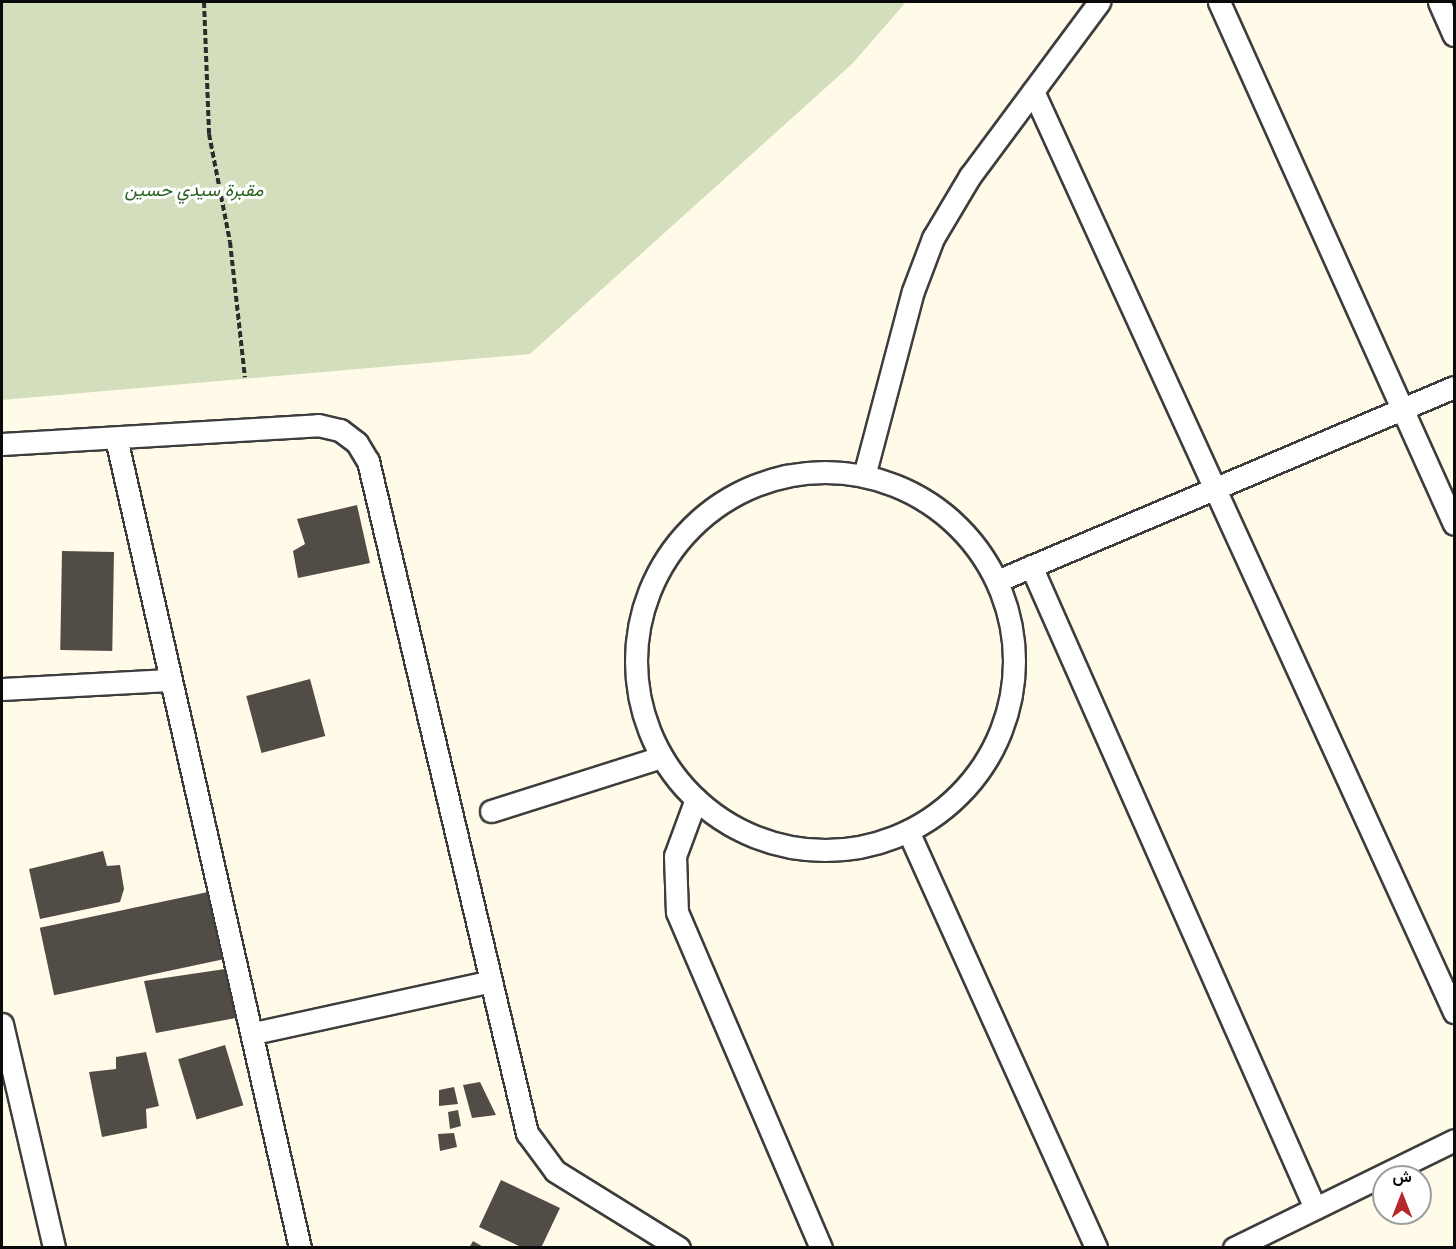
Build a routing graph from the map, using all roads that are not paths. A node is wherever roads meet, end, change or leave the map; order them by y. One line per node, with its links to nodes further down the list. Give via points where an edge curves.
1 (1099, 2): 5 (street)
2 (1219, 2): 7 (street)
3 (1439, 2): 4 (street)
4 (1455, 35)
5 (1033, 91): 10 (street, via 970,177 933,238 913,291); 11 (street)
6 (1455, 387): 7 (street)
7 (1403, 409): 11 (street); 12 (street)
8 (116, 438): 9 (street); 15 (street); 21 (street, via 318,425 340,430 363,451)
9 (2, 444)
10 (864, 476): 14 (street, via 892,484 943,513 965,532); 17 (street, via 830,472 764,482 705,514 661,565 638,628 635,662 638,695)
11 (1215, 488): 13 (street); 22 (street)
12 (1455, 524)
13 (1031, 566): 14 (street); 26 (street)
14 (997, 581): 20 (street, via 1014,652 1004,724 966,787)
15 (168, 680): 16 (street); 24 (street)
16 (2, 688)
17 (662, 757): 18 (street); 19 (street)
18 (696, 799): 20 (street, via 750,835 792,846 846,849); 30 (street, via 675,856 676,912)
19 (491, 811)
20 (908, 831): 31 (street)
21 (487, 982): 24 (street); 29 (street, via 521,1118 534,1147 568,1180)
22 (1455, 1012)
23 (2, 1024): 27 (street)
24 (254, 1033): 28 (street)
25 (1455, 1140): 26 (street)
26 (1315, 1208): 32 (street)
27 (54, 1248)
28 (300, 1248)
29 (679, 1248)
30 (820, 1248)
31 (1096, 1248)
32 (1234, 1248)

